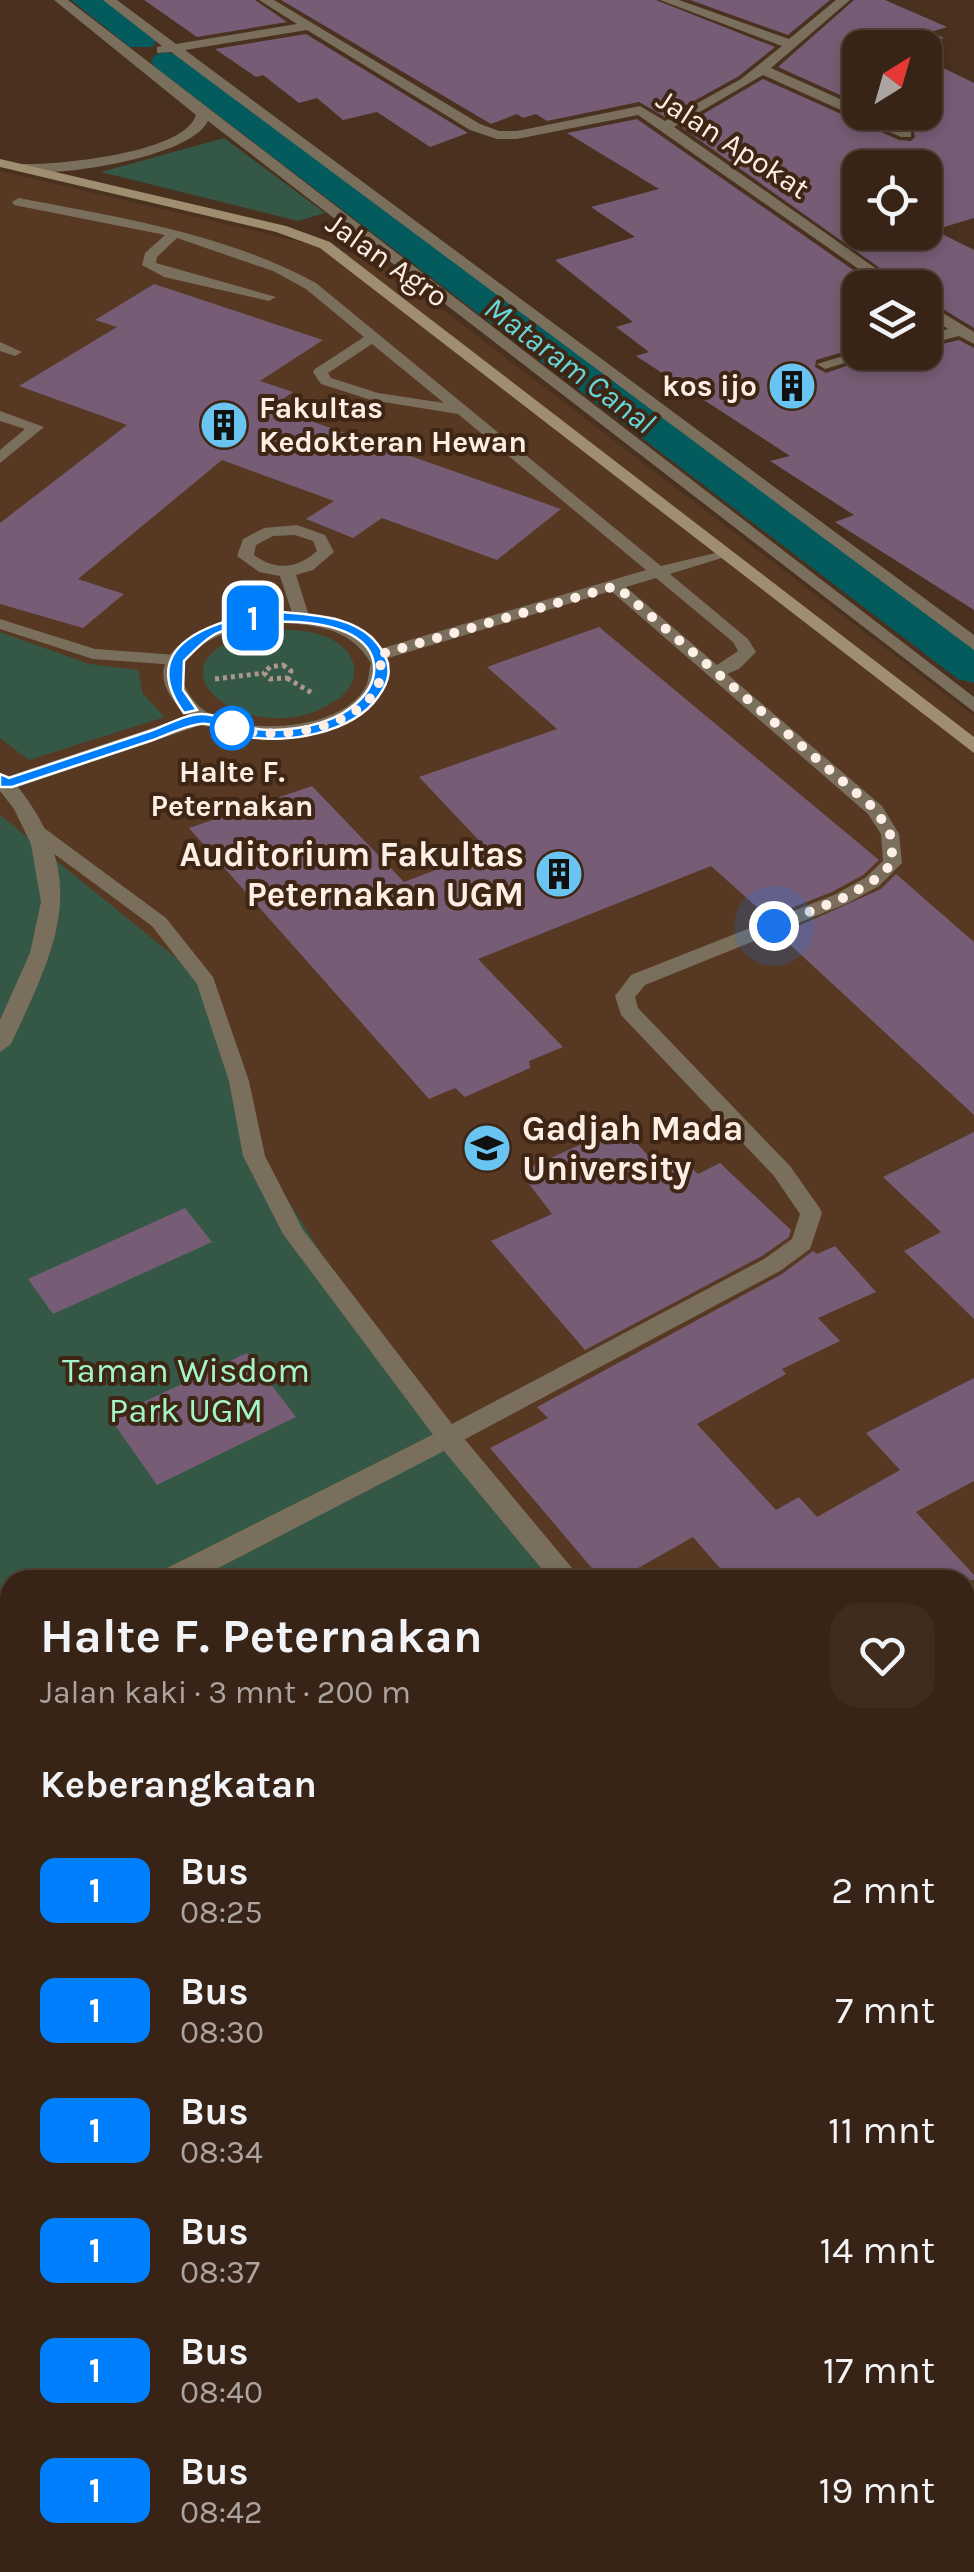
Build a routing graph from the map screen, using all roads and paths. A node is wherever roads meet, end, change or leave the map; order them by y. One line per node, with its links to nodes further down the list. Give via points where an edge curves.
1 (60, 0): 11 (street)
2 (109, 0): 10 (street)
3 (130, 0): 8 (street)
4 (265, 0): 7 (street, Jalan Apokat)
5 (666, 0): 9 (street)
6 (844, 0): 9 (street)
7 (310, 26): 8 (street); 14 (street, Jalan Apokat, via 483,131 517,136 640,110)
8 (194, 44): 10 (street)
9 (793, 46): 12 (street)
10 (170, 48): 11 (street); 37 (street)
11 (139, 55): 13 (street)
12 (764, 70): 14 (street); 15 (street)
13 (198, 106): 17 (street, via 200,125 175,139 80,167); 47 (street)
14 (666, 126): 20 (street, Jalan Apokat)
15 (906, 134)
16 (0, 163): 17 (main road, Jalan Agro)
17 (23, 168): 31 (main road, Jalan Agro, via 324,245)
18 (19, 202): 19 (lane)
19 (172, 234): 21 (lane, via 149,265); 24 (lane, via 274,264)
20 (872, 270)
21 (269, 296)
22 (942, 318): 23 (street)
23 (967, 335): 25 (street)
24 (373, 337): 28 (lane); 28 (lane, via 327,364 320,372 326,381 376,397)
25 (942, 338)
26 (842, 360): 27 (street)
27 (825, 364)
28 (462, 410): 33 (lane)
29 (0, 416): 30 (lane, via 36,427)
30 (0, 458)
31 (722, 553): 33 (lane); 49 (main road, Jalan Agro)
32 (287, 572): 35 (lane)
33 (661, 572): 34 (lane); 41 (lane, via 740,639 747,652)
34 (616, 586): 38 (lane); 41 (lane)
35 (301, 616): 38 (street, via 356,632); 39 (street, via 235,622 206,633)
36 (0, 624): 39 (lane, via 92,654)
37 (974, 644)
38 (378, 655): 48 (street, via 380,684 368,701 319,728 249,732)
39 (177, 660): 48 (street, via 176,691)
40 (216, 666): 44 (path)
41 (716, 672): 53 (lane, via 876,810 890,834 893,863 872,882 638,980 625,996 628,1010 782,1171 811,1213 802,1243)
42 (264, 673): 43 (path); 43 (path, via 282,665 291,670); 44 (path)
43 (287, 678): 46 (path)
44 (215, 679): 45 (path)
45 (222, 691)
46 (321, 699)
47 (974, 706)
48 (202, 718): 50 (street)
49 (972, 743)
50 (3, 781): 51 (street)
51 (38, 832): 52 (street, via 52,917); 53 (lane, via 159,922 206,982 239,1080 254,1156 294,1234)
52 (0, 1044)
53 (448, 1437): 54 (street); 55 (street)
54 (189, 1570)
55 (560, 1570)

